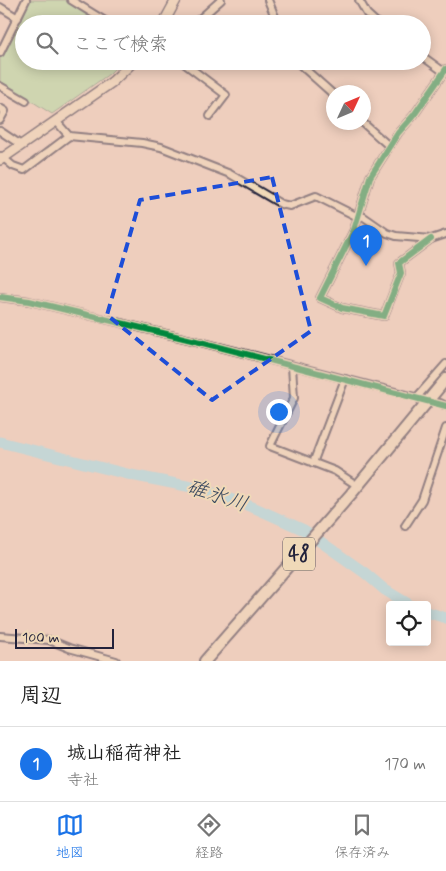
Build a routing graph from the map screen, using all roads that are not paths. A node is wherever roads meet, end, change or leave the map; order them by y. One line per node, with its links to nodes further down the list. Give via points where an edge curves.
1 (26, 0): 8 (street)
2 (71, 0): 9 (street)
3 (176, 0): 10 (street)
4 (221, 0): 11 (street)
5 (268, 0): 12 (street)
6 (359, 0): 13 (street)
7 (0, 7): 14 (street)
8 (19, 15)
9 (95, 15)
10 (168, 15)
11 (204, 15)
12 (274, 15)
13 (367, 15)
14 (15, 16)
15 (15, 24): 16 (street)
16 (1, 51)
17 (431, 62): 21 (street)
18 (125, 70): 28 (street)
19 (193, 70): 26 (street, via 226,95)
20 (306, 70): 23 (street)
21 (445, 71): 33 (street)
22 (0, 86): 24 (street)
23 (326, 87)
24 (26, 101)
25 (0, 108): 27 (street, via 5,111)
26 (210, 116)
27 (0, 120)
28 (56, 122): 31 (street); 32 (street)
29 (371, 130): 33 (street)
30 (0, 131): 32 (street)
31 (68, 136): 34 (street, via 24,170); 35 (street, via 161,147 230,174 281,204 290,206 316,196)
32 (22, 145): 34 (street)
33 (390, 146): 35 (street, via 370,176)
34 (1, 158)
35 (358, 216): 37 (street, via 387,233); 37 (street, via 320,298 342,308 384,316 401,273 399,263)
36 (446, 234): 37 (street)
37 (431, 239)
38 (0, 297): 40 (street, via 29,301)
39 (446, 364): 41 (street, via 418,397)
40 (292, 366): 41 (street); 44 (street, via 294,398 270,446)
41 (345, 379): 44 (street)
42 (446, 379): 45 (main road, 48)
43 (446, 428): 46 (street, via 422,500)
44 (313, 463): 45 (street, via 334,471)
45 (354, 490): 49 (main road, 48)
46 (405, 526)
47 (0, 636): 48 (street, via 49,640)
48 (116, 661)
49 (204, 661)

